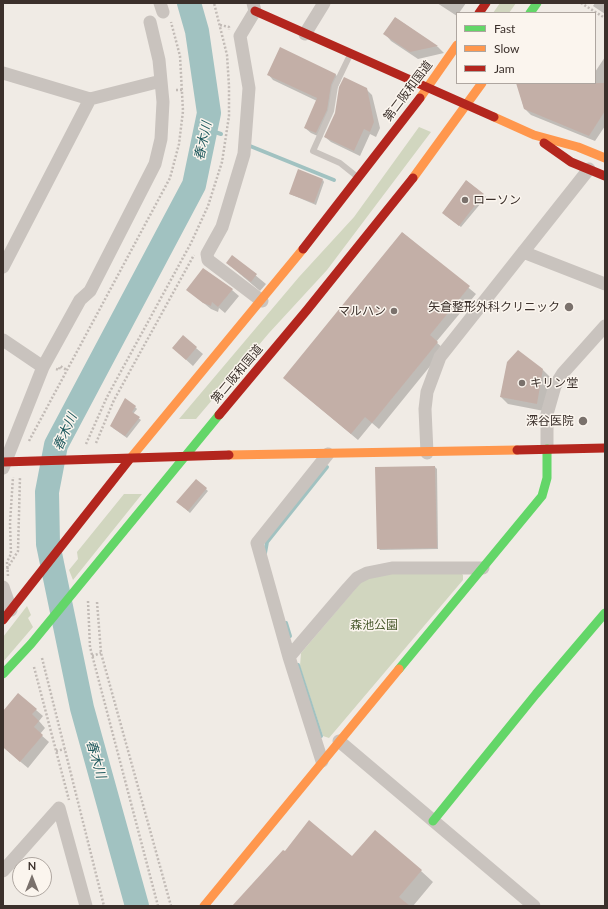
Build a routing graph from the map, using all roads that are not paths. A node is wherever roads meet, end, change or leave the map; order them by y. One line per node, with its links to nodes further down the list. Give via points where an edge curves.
1 (324, 3): 8 (street)
2 (486, 3): 5 (main road)
3 (537, 3): 6 (main road)
4 (254, 7): 8 (main road); 25 (street, via 240,36 248,88 244,154 222,227 207,254 208,260)
5 (480, 12)
6 (531, 12)
7 (150, 22): 12 (street)
8 (305, 34): 10 (main road)
9 (456, 46): 14 (main road, 第二阪和国道)
10 (350, 54): 14 (main road); 21 (lane, via 335,86 331,111 313,151 340,163)
11 (3, 73): 15 (street)
12 (162, 81): 15 (street); 28 (street, via 161,139 155,164 90,291 80,300)
13 (481, 84): 16 (main road, 第二阪和国道)
14 (427, 89): 16 (main road); 21 (main road, 第二阪和国道)
15 (90, 99): 23 (street)
16 (467, 106): 17 (main road); 33 (main road, 第二阪和国道, via 307,310)
17 (534, 135): 18 (main road); 19 (main road, via 571,162)
18 (603, 154)
19 (589, 169): 20 (main road); 22 (street)
20 (605, 176)
21 (358, 177): 25 (main road, 第二阪和国道)
22 (523, 252): 24 (street); 31 (street, via 440,357 427,392)
23 (3, 267)
24 (605, 284)
25 (262, 301): 34 (main road, 第二阪和国道)
26 (605, 326): 30 (street, via 563,373 555,386 547,414)
27 (3, 340): 28 (street)
28 (43, 367): 35 (street)
29 (605, 448): 30 (main road)
30 (547, 449): 31 (main road); 36 (main road, via 548,478 542,496)
31 (427, 453): 32 (main road)
32 (328, 454): 33 (main road); 40 (street, via 257,543)
33 (184, 456): 34 (main road); 41 (main road, 第二阪和国道, via 81,585)
34 (131, 458): 35 (main road, via 26,461); 39 (main road, 第二阪和国道)
35 (6, 467)
36 (483, 568): 40 (street, via 392,568 367,573 357,578); 42 (main road)
37 (6, 585): 39 (street)
38 (605, 613): 44 (main road)
39 (7, 615)
40 (289, 656): 43 (street)
41 (3, 674)
42 (339, 741): 43 (main road); 44 (street)
43 (322, 761): 47 (main road)
44 (433, 821): 48 (street)
45 (3, 870): 46 (street, via 59,808)
46 (86, 906)
47 (204, 906)
48 (534, 906)

